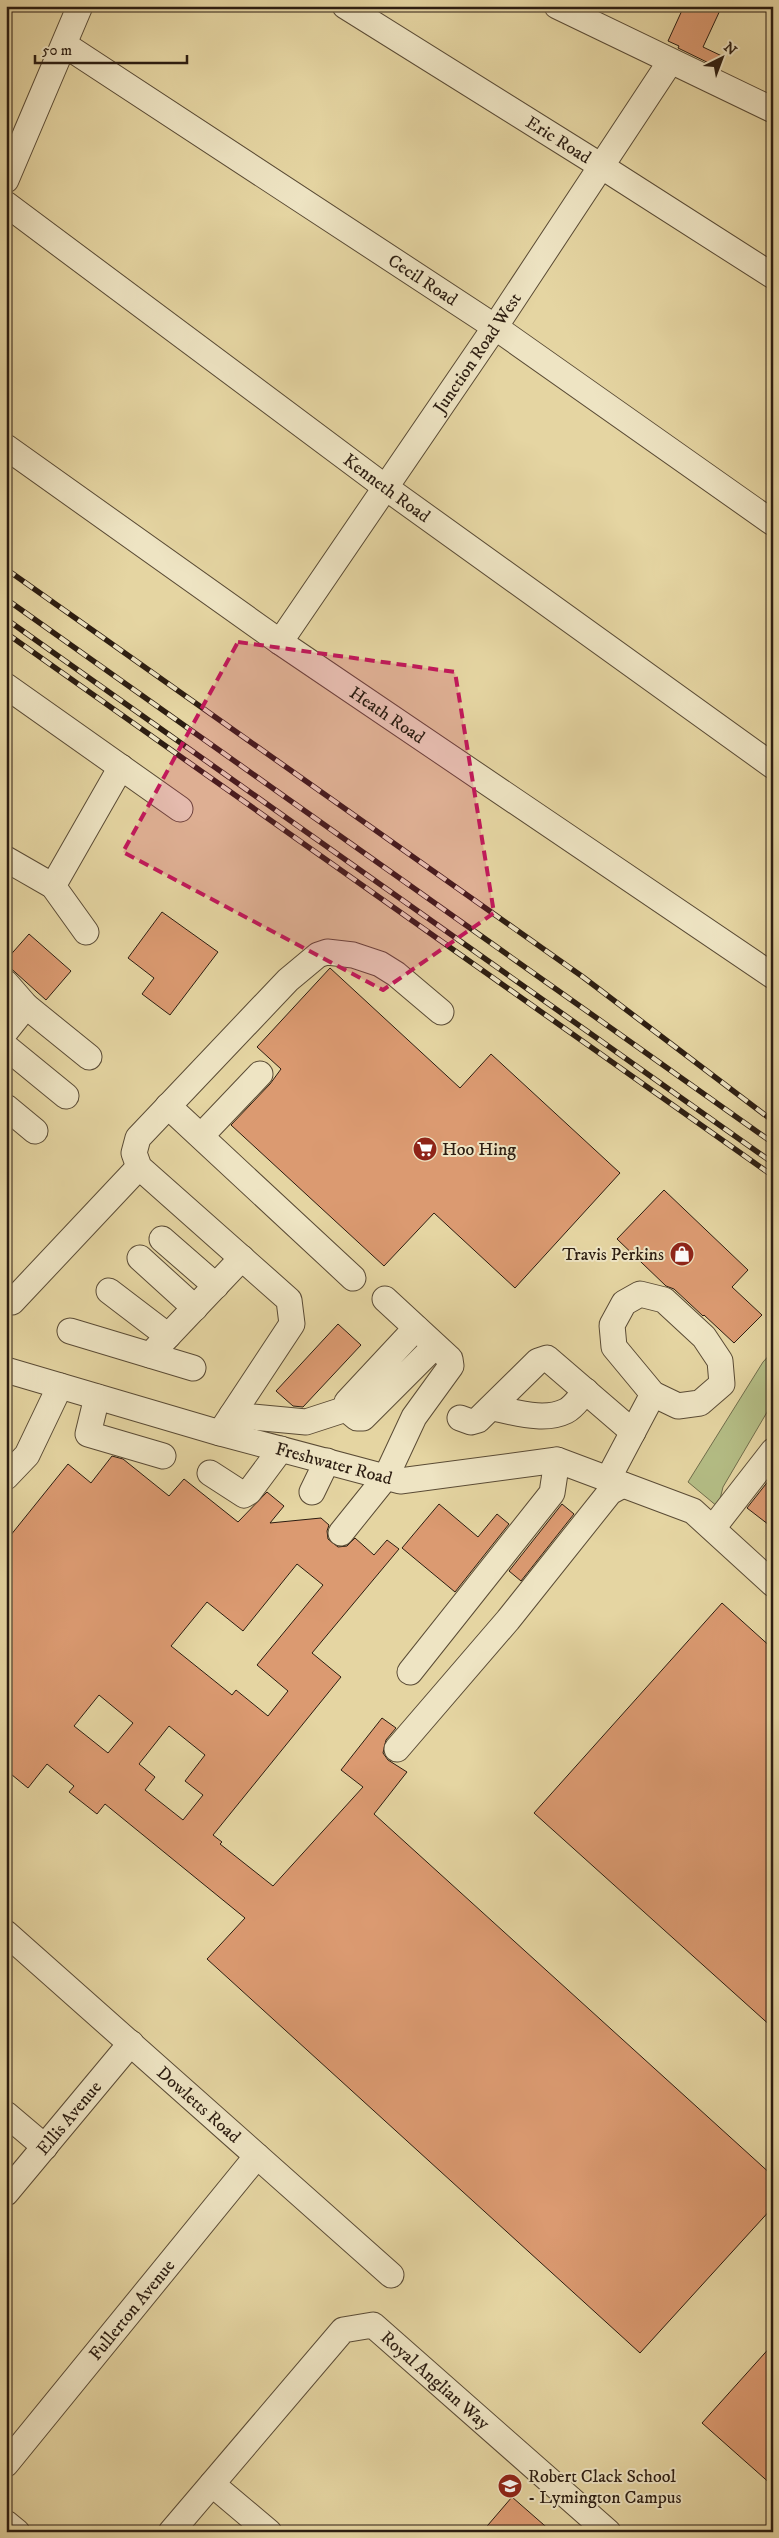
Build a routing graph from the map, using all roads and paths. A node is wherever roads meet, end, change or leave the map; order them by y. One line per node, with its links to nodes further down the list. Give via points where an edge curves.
1 (80, 6): 4 (street)
2 (344, 6): 7 (street, Eric Road)
3 (557, 6): 5 (street)
4 (65, 45): 8 (street); 11 (street, Cecil Road)
5 (670, 62): 6 (street); 7 (street, Junction Road West)
6 (773, 110)
7 (601, 166): 10 (street, Eric Road); 11 (street, Junction Road West)
8 (6, 180)
9 (6, 204): 13 (street, Kenneth Road)
10 (773, 276)
11 (495, 327): 13 (street, Junction Road West); 14 (street, Cecil Road)
12 (6, 447): 15 (street, Heath Road)
13 (385, 487): 15 (street, Junction Road West); 17 (street, Kenneth Road)
14 (773, 523)
15 (280, 642): 23 (street, Heath Road)
16 (6, 686): 18 (street)
17 (773, 766)
18 (121, 767): 19 (street); 21 (street)
19 (180, 809)
20 (6, 859): 21 (street)
21 (53, 886): 22 (street)
22 (86, 932)
23 (773, 976)
24 (6, 983): 25 (street)
25 (26, 1006): 27 (street); 29 (street)
26 (441, 1012): 32 (street, via 380,964 353,955 327,952 318,955 288,980)
27 (6, 1031)
28 (6, 1047): 31 (street)
29 (89, 1057)
30 (260, 1074): 35 (street)
31 (66, 1096)
32 (168, 1106): 35 (street); 36 (street, via 138,1138 134,1153)
33 (6, 1108): 34 (street)
34 (35, 1131)
35 (201, 1136): 40 (street)
36 (139, 1167): 39 (street); 44 (street)
37 (162, 1239): 41 (street)
38 (140, 1258): 45 (street)
39 (242, 1258): 41 (street); 60 (street, via 289,1300 292,1324)
40 (353, 1278)
41 (216, 1286): 45 (street)
42 (109, 1291): 48 (street)
43 (385, 1299): 46 (street)
44 (12, 1302)
45 (195, 1308): 48 (street)
46 (416, 1328): 49 (street); 57 (street, via 346,1402)
47 (70, 1331): 50 (street)
48 (168, 1336): 50 (street)
49 (435, 1346): 57 (street, via 363,1418 357,1418); 69 (street, via 450,1359 451,1366 414,1418)
50 (150, 1355): 51 (street)
51 (194, 1368)
52 (6, 1370): 53 (street, Freshwater Road)
53 (60, 1386): 56 (street, Freshwater Road); 68 (street, via 27,1455)
54 (586, 1391): 58 (street, via 568,1410 552,1415 536,1416); 58 (street, via 543,1358); 61 (street)
55 (652, 1394): 55 (street, via 614,1347 612,1325 624,1303 640,1294 664,1300 704,1337 720,1361 722,1384 700,1403 678,1406); 61 (street)
56 (97, 1397): 60 (street, Freshwater Road); 64 (street, via 88,1434)
57 (346, 1408): 60 (street, via 306,1422)
58 (492, 1408): 59 (street, via 478,1420 471,1422)
59 (460, 1418)
60 (226, 1424): 62 (street, Freshwater Road)
61 (633, 1432): 70 (street)
62 (281, 1449): 66 (street, Freshwater Road); 67 (street, via 244,1495)
63 (773, 1451): 72 (street)
64 (163, 1456)
65 (557, 1460): 69 (street, Freshwater Road, via 400,1481); 70 (street, Freshwater Road); 75 (street, via 552,1493)
66 (326, 1461): 69 (street, Freshwater Road); 71 (street)
67 (210, 1473)
68 (6, 1477)
69 (386, 1477): 73 (street)
70 (616, 1482): 72 (street, Freshwater Road, via 693,1511); 76 (street, via 497,1633)
71 (312, 1492)
72 (713, 1528): 74 (street, Freshwater Road)
73 (342, 1532)
74 (773, 1584)
75 (410, 1672)
76 (397, 1749)
77 (6, 1933): 78 (street, Dowletts Road)
78 (131, 2043): 80 (street, Ellis Avenue); 81 (street, Dowletts Road)
79 (6, 2114): 80 (street)
80 (45, 2146): 82 (street, Ellis Avenue)
81 (257, 2156): 83 (street, Dowletts Road); 84 (street, Fullerton Avenue)
82 (6, 2193)
83 (391, 2275)
84 (6, 2464)
85 (212, 2484): 88 (street, Royal Anglian Way); 89 (street); 90 (street, Royal Anglian Way, via 344,2330 373,2325)
86 (6, 2523): 87 (street)
87 (17, 2532)
88 (171, 2532)
89 (269, 2532)
90 (608, 2532)

